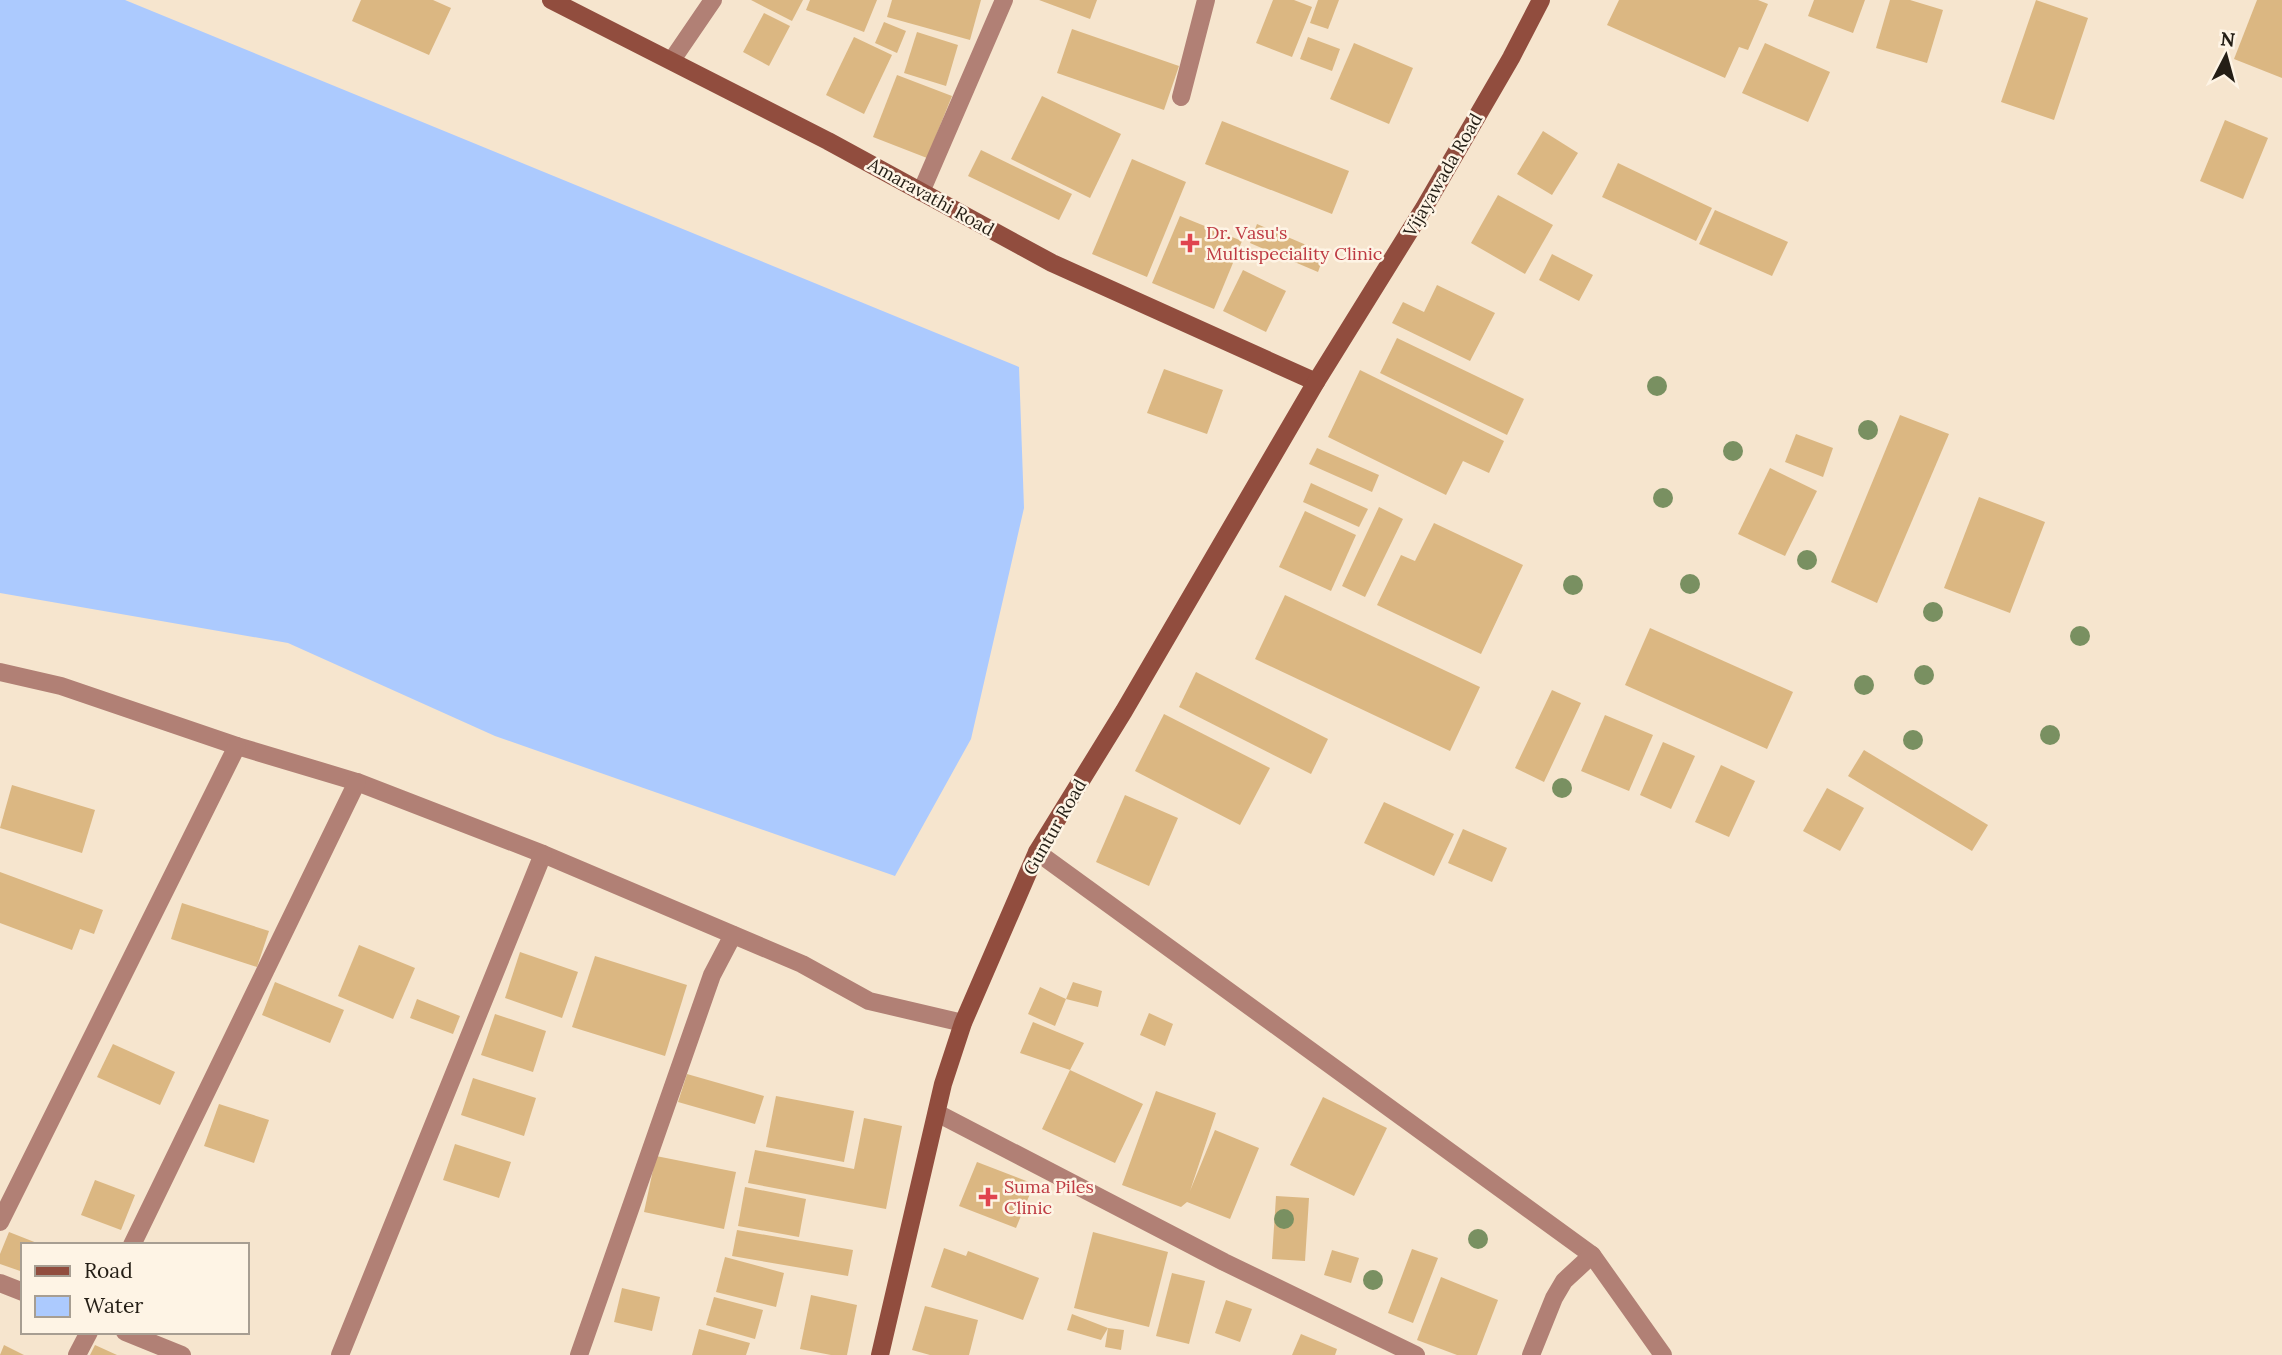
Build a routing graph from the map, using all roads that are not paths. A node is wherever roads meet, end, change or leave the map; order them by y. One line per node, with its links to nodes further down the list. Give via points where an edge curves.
1 (551, 0): 6 (main road, Amaravathi Road)
2 (713, 0): 6 (street)
3 (1004, 0): 8 (street)
4 (1206, 0): 7 (street)
5 (1541, 0): 9 (main road, Vijayawada Road, via 1424,208)
6 (672, 60): 8 (main road, Amaravathi Road)
7 (1181, 97)
8 (921, 192): 9 (main road, Amaravathi Road, via 1052,263)
9 (1316, 382): 13 (main road, Guntur Road)
10 (0, 672): 11 (street, via 61,686)
11 (237, 746): 12 (street); 18 (street)
12 (357, 782): 14 (street); 19 (street)
13 (1037, 852): 16 (main road, Guntur Road); 20 (street)
14 (543, 854): 15 (street); 27 (street)
15 (733, 935): 16 (street, via 802,964 869,1001); 28 (street, via 712,975)
16 (963, 1023): 17 (main road, Guntur Road)
17 (937, 1113): 29 (main road, Guntur Road); 30 (street, via 1224,1262)
18 (0, 1222)
19 (133, 1243)
20 (1592, 1255): 31 (street, via 1564,1281); 32 (street)
21 (0, 1283): 22 (street)
22 (21, 1291)
23 (88, 1334): 25 (street)
24 (130, 1334): 26 (street)
25 (77, 1355)
26 (182, 1355)
27 (340, 1355)
28 (579, 1355)
29 (880, 1355)
30 (1416, 1355)
31 (1531, 1355)
32 (1663, 1355)

